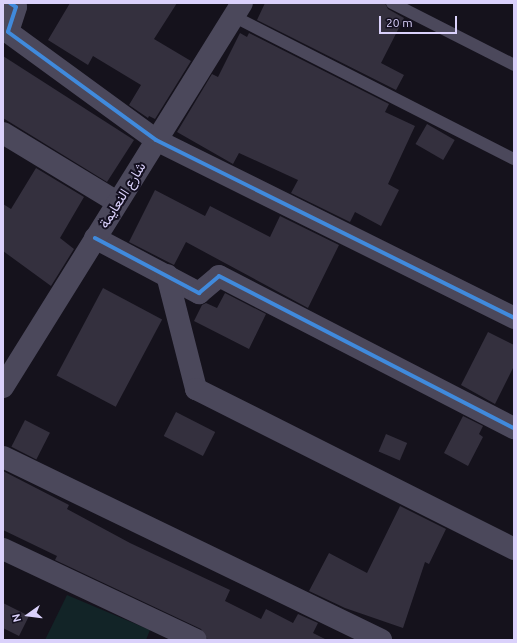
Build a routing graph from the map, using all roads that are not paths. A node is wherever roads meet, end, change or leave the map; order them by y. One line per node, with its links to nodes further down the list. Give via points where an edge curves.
1 (392, 3): 4 (lane)
2 (15, 4): 6 (street, via 8,32)
3 (238, 10): 6 (street, شارع النعايمة); 7 (lane)
4 (514, 65)
5 (3, 133): 8 (street)
6 (156, 140): 8 (street, شارع النعايمة); 11 (street)
7 (514, 159)
8 (117, 202): 9 (street, شارع النعايمة)
9 (95, 238): 10 (street); 12 (street, شارع النعايمة)
10 (167, 275): 13 (street, via 199,293 220,276); 16 (street, via 196,389)
11 (514, 318)
12 (3, 387)
13 (514, 428)
14 (3, 457): 18 (street)
15 (3, 549): 17 (street)
16 (514, 549)
17 (196, 640)
18 (381, 640)

